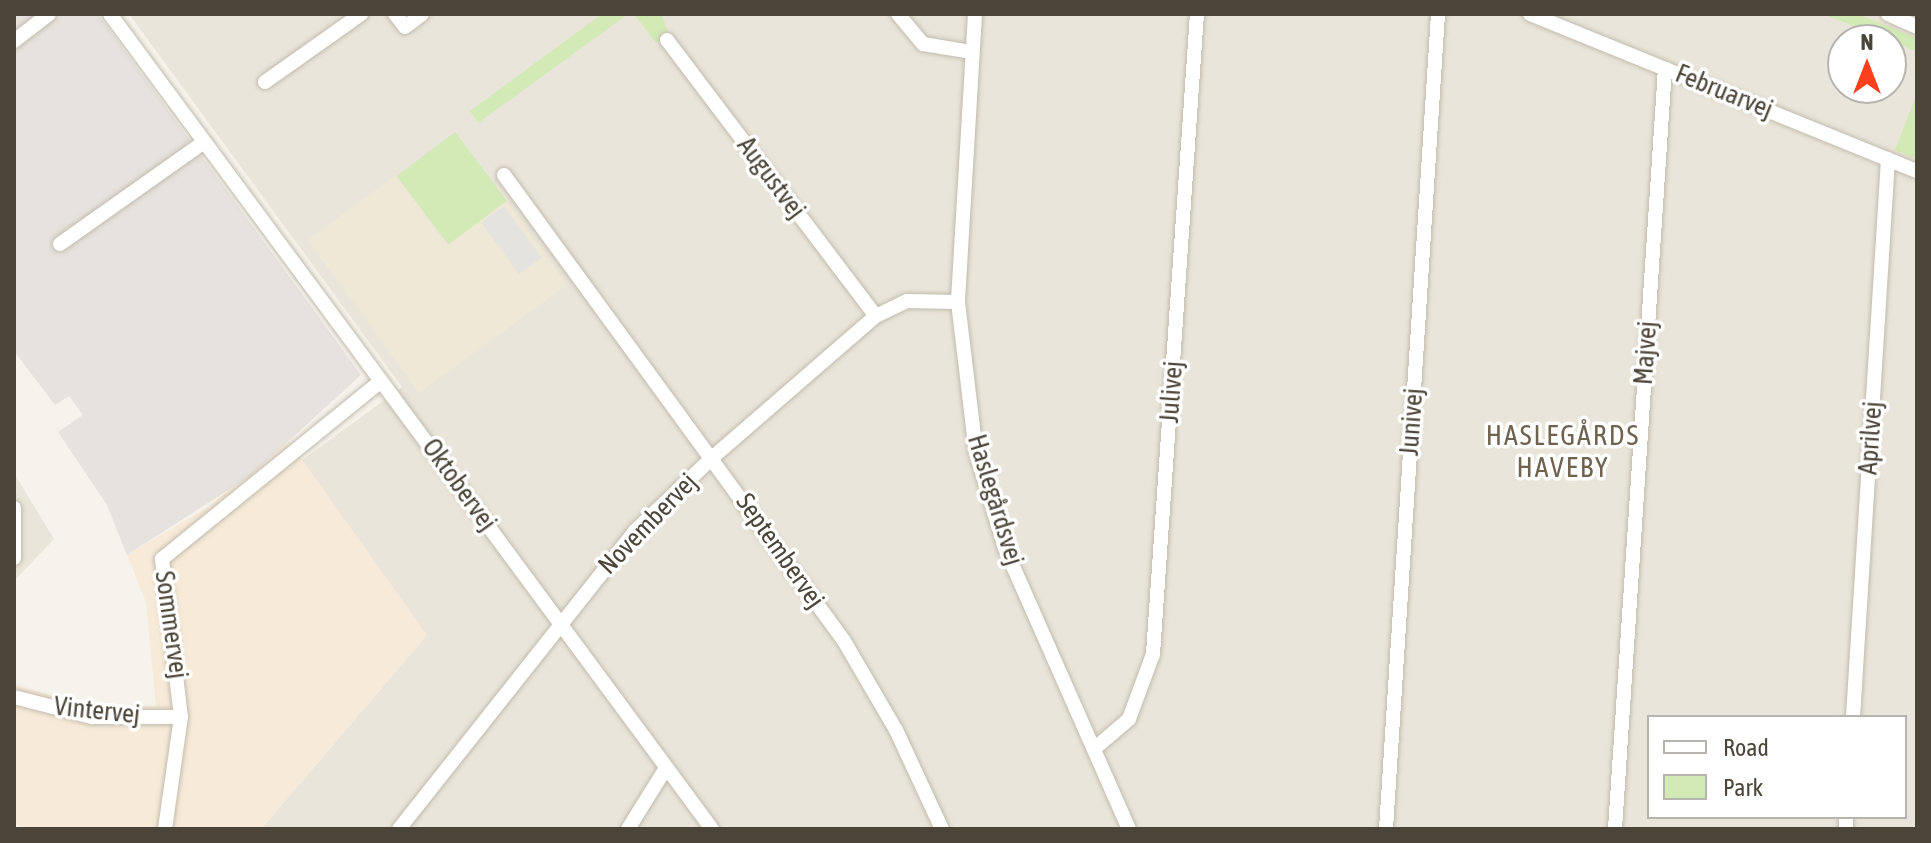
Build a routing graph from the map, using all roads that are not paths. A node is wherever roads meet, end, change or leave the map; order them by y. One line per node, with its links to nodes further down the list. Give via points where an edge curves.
1 (49, 14): 14 (street)
2 (110, 14): 18 (street, Oktobervej)
3 (361, 14): 17 (street)
4 (395, 14): 5 (street, via 405,27)
5 (422, 14)
6 (898, 14): 15 (street, via 923,44)
7 (975, 14): 15 (street, Haslegårdsvej)
8 (1197, 14): 33 (street, Julivej, via 1153,654 1129,719)
9 (1438, 14): 41 (street, Junivej)
10 (1530, 14): 16 (street, Februarvej)
11 (1888, 14): 12 (street)
12 (1917, 27)
13 (667, 40): 24 (street, Augustvej)
14 (14, 41)
15 (972, 52): 23 (street, Haslegårdsvej)
16 (1665, 69): 19 (street, Februarvej); 42 (street, Majvej)
17 (265, 82)
18 (204, 142): 22 (street); 25 (street, Oktobervej)
19 (1888, 159): 20 (street, Februarvej); 31 (street, Aprilvej)
20 (1917, 171)
21 (504, 175): 26 (street, Septembervej)
22 (60, 244)
23 (958, 302): 24 (street, Novembervej, via 907,301); 33 (street, Haslegårdsvej, via 980,467 1005,548)
24 (876, 316): 26 (street, Novembervej)
25 (381, 381): 29 (street, Oktobervej); 32 (street, Sommervej, via 162,559)
26 (713, 457): 29 (street, Novembervej, via 635,531); 39 (street, Septembervej, via 870,685)
27 (14, 508): 28 (street)
28 (14, 558)
29 (559, 623): 34 (street, Oktobervej); 36 (street, Novembervej)
30 (14, 697): 32 (street, Vintervej, via 92,717)
31 (1853, 715)
32 (181, 717): 35 (street, Sommervej)
33 (1094, 749): 40 (street, Haslegårdsvej)
34 (666, 768): 37 (street); 38 (street, Oktobervej)
35 (165, 829)
36 (399, 829)
37 (628, 829)
38 (712, 829)
39 (942, 829)
40 (1129, 829)
41 (1386, 829)
42 (1615, 829)

